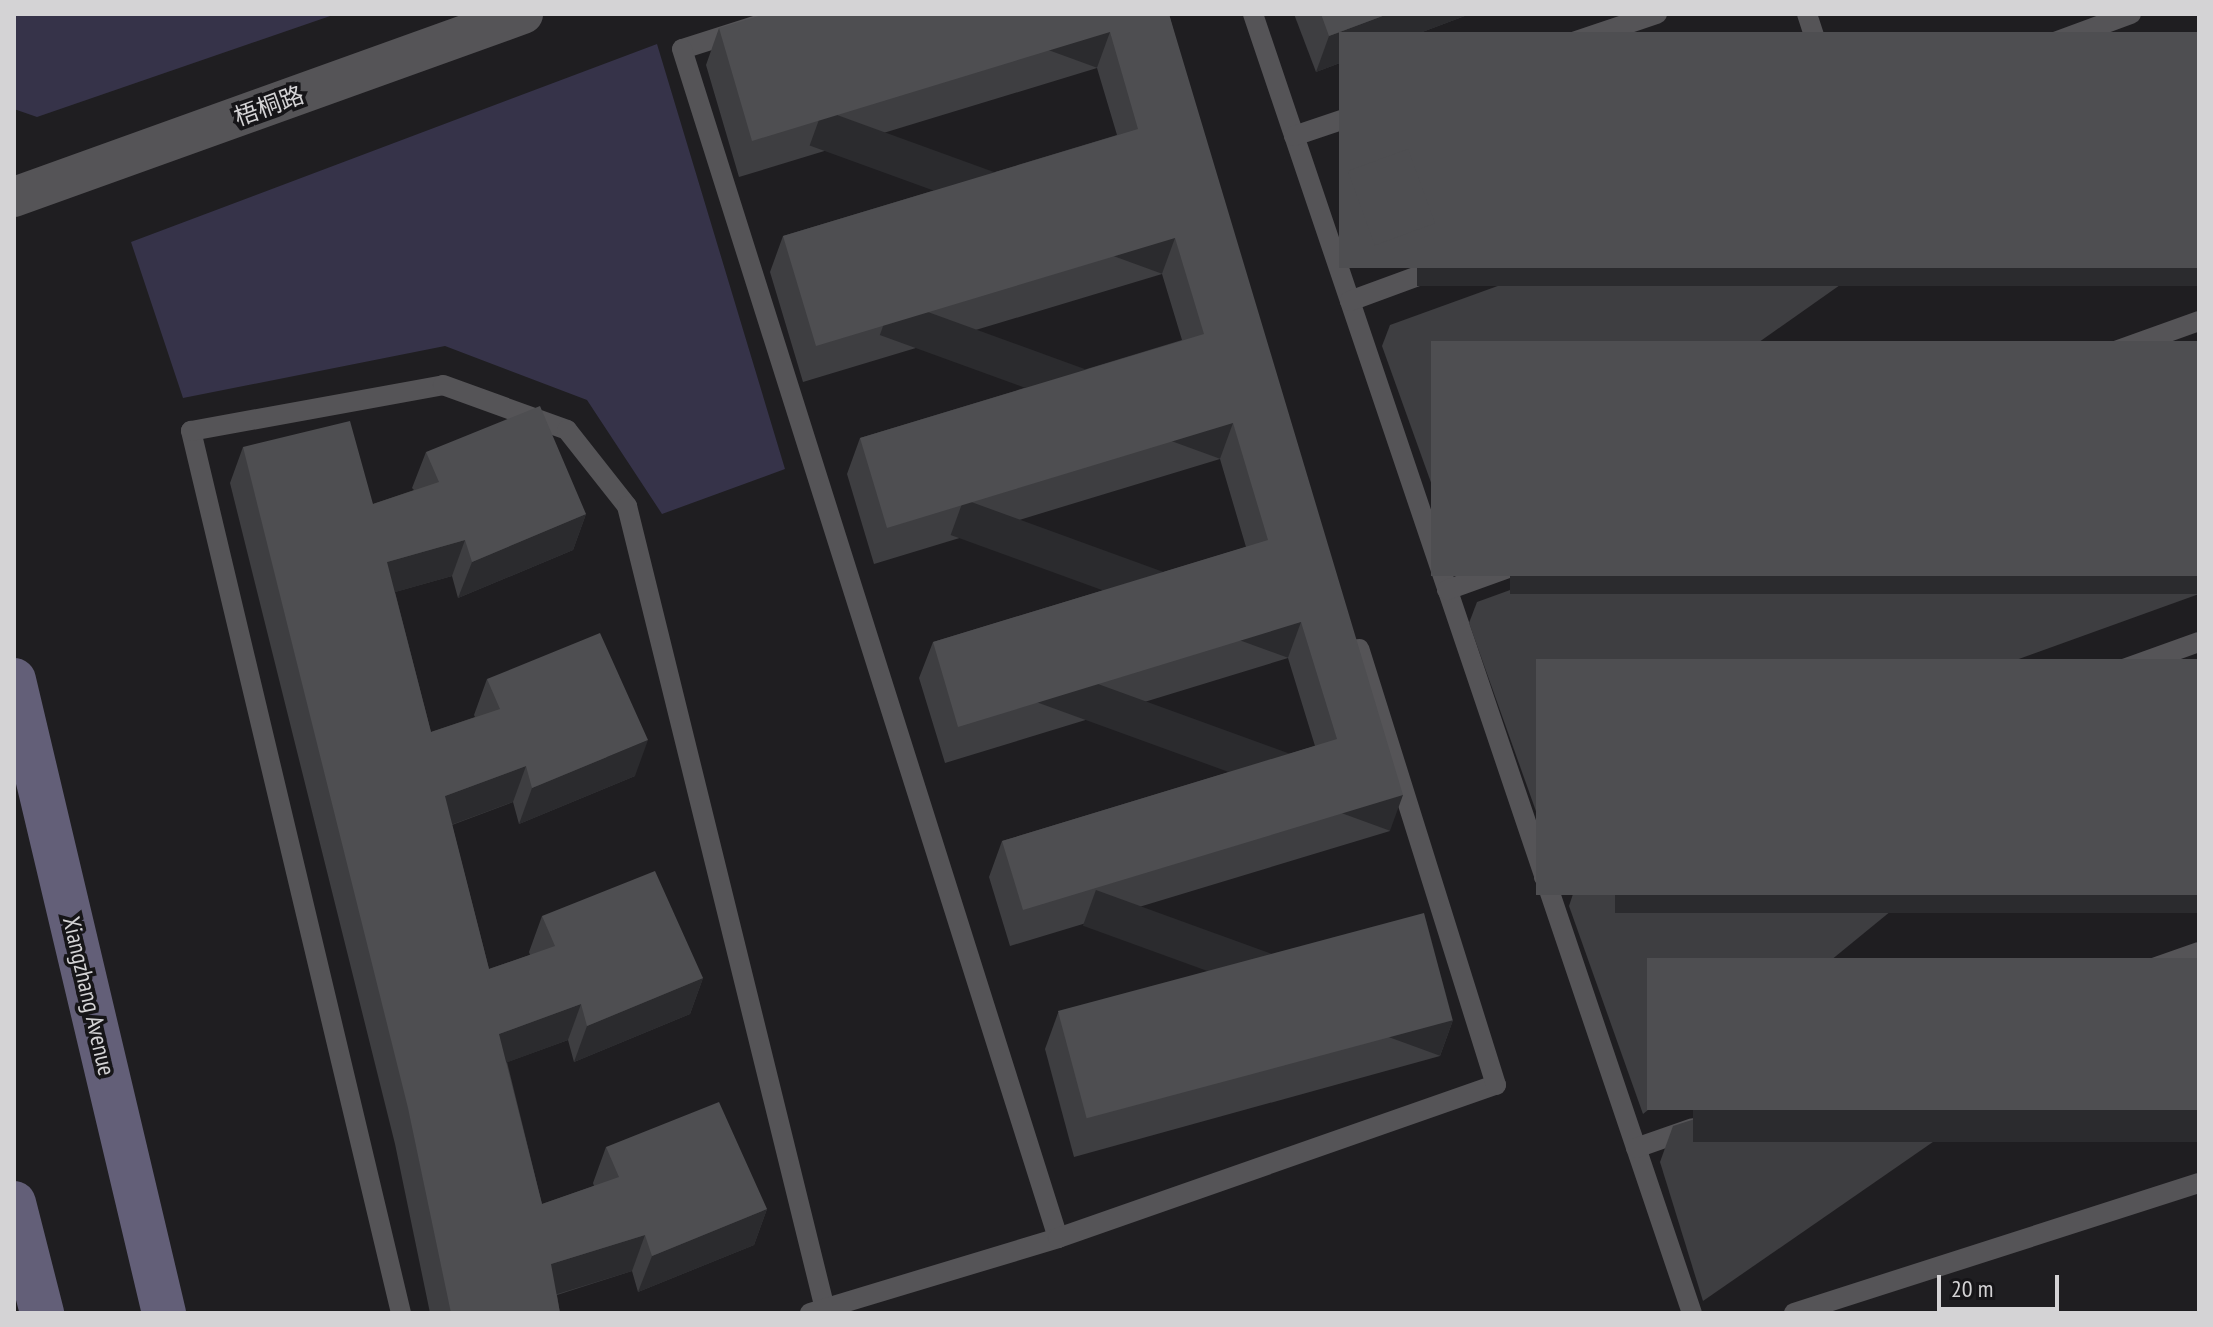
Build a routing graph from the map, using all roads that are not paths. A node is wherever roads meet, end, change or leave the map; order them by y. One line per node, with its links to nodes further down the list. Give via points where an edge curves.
1 (523, 14): 9 (street, 梧桐路)
2 (792, 14): 23 (lane, via 682,49)
3 (1253, 14): 8 (lane)
4 (1657, 14): 8 (lane)
5 (1807, 14): 7 (lane)
6 (2131, 14): 7 (lane)
7 (1842, 121): 10 (lane)
8 (1294, 136): 10 (lane)
9 (14, 197)
10 (1350, 301): 12 (lane)
11 (2199, 321): 12 (lane)
12 (1447, 590): 16 (lane)
13 (1354, 632): 23 (lane, via 1496,1085)
14 (2199, 642): 16 (lane)
15 (14, 680): 26 (main road, Xiangzhang Avenue)
16 (1544, 877): 20 (lane)
17 (2199, 952): 18 (lane)
18 (1947, 1040)
19 (1710, 1122): 20 (lane)
20 (1636, 1148): 28 (lane)
21 (2199, 1183): 29 (lane)
22 (14, 1203): 25 (main road)
23 (1058, 1238): 24 (lane)
24 (818, 1311): 27 (lane, via 627,506 567,430 443,385 191,431)
25 (42, 1313)
26 (164, 1313)
27 (401, 1313)
28 (1692, 1313)
29 (1794, 1313)

